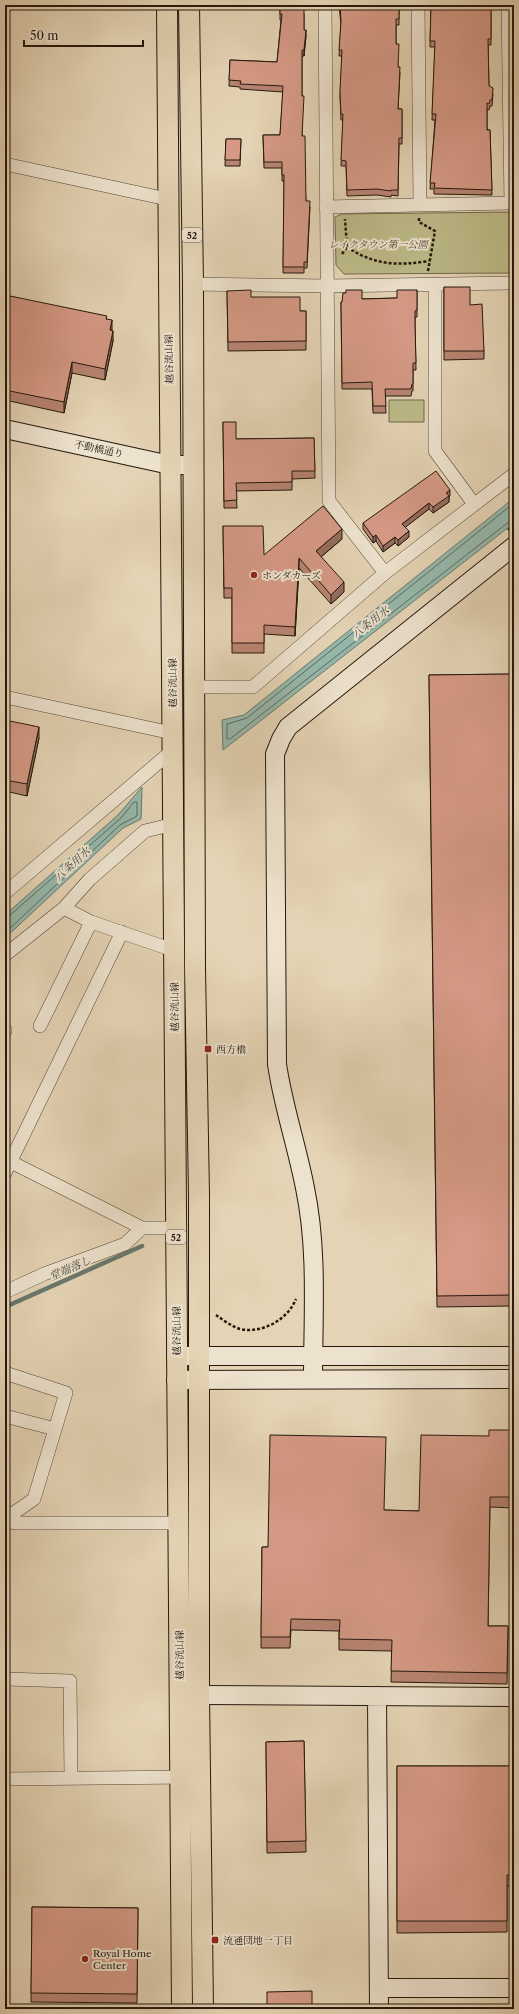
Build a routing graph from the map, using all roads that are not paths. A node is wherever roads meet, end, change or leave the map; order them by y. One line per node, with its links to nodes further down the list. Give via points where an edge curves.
1 (167, 5): 7 (main road, 越谷流山線 / 52)
2 (189, 5): 12 (main road, 越谷流山線 / 52)
3 (325, 5): 10 (street)
4 (418, 5): 9 (street)
5 (508, 5): 8 (street)
6 (5, 164): 7 (street)
7 (167, 198): 16 (main road, 越谷流山線 / 52)
8 (512, 203): 9 (street)
9 (420, 204): 10 (street)
10 (326, 207): 14 (street)
11 (514, 283): 13 (street)
12 (193, 284): 14 (street); 17 (main road, 越谷流山線 / 52)
13 (431, 285): 14 (street); 19 (street, via 435,451)
14 (328, 286): 21 (street, via 329,501)
15 (5, 429): 16 (street, 不動橋通り)
16 (170, 465): 17 (street, 不動橋通り); 24 (main road, 越谷流山線 / 52)
17 (193, 465): 22 (main road, 越谷流山線 / 52)
18 (514, 474): 19 (street)
19 (474, 504): 21 (street)
20 (508, 540): 37 (street, via 288,727 275,754 277,1064 305,1188 311,1227)
21 (385, 573): 22 (street, via 253,687)
22 (195, 687): 39 (main road, 越谷流山線 / 52)
23 (5, 697): 24 (street)
24 (172, 742): 25 (main road, 越谷流山線 / 52); 26 (street)
25 (174, 824): 27 (street, via 145,831 90,879); 30 (main road, 越谷流山線 / 52)
26 (5, 893)
27 (64, 908): 28 (street); 31 (street)
28 (91, 922): 29 (street); 32 (street)
29 (122, 932): 30 (street); 33 (street)
30 (174, 950): 35 (main road, 越谷流山線 / 52)
31 (5, 955)
32 (40, 1026)
33 (7, 1164): 34 (street)
34 (142, 1228): 35 (street); 36 (street, via 125,1244 44,1274)
35 (176, 1228): 38 (main road, 越谷流山線 / 52)
36 (5, 1292)
37 (313, 1355): 39 (street); 40 (street); 43 (street)
38 (176, 1356): 39 (street); 45 (main road, 越谷流山線 / 52)
39 (199, 1356): 42 (main road, 越谷流山線 / 52)
40 (514, 1356)
41 (5, 1373): 47 (street, via 66,1393)
42 (199, 1379): 43 (street); 45 (street); 51 (main road, 越谷流山線 / 52)
43 (313, 1379): 44 (street)
44 (514, 1379)
45 (176, 1380): 49 (main road, 越谷流山線 / 52)
46 (5, 1416): 47 (street)
47 (55, 1429): 48 (street, via 34,1499)
48 (5, 1520): 49 (street, via 17,1523)
49 (178, 1523): 54 (main road, 越谷流山線 / 52)
50 (5, 1679): 57 (street, via 70,1681)
51 (199, 1695): 52 (street); 55 (main road, 越谷流山線 / 52)
52 (377, 1696): 53 (street); 58 (street)
53 (514, 1697)
54 (180, 1777): 55 (street); 57 (street); 60 (main road, 越谷流山線 / 52)
55 (201, 1778): 61 (main road, 越谷流山線 / 52)
56 (5, 1779): 57 (street)
57 (72, 1779)
58 (379, 1988): 59 (street); 62 (street)
59 (514, 1988)
60 (182, 2009)
61 (203, 2009)
62 (379, 2009)

